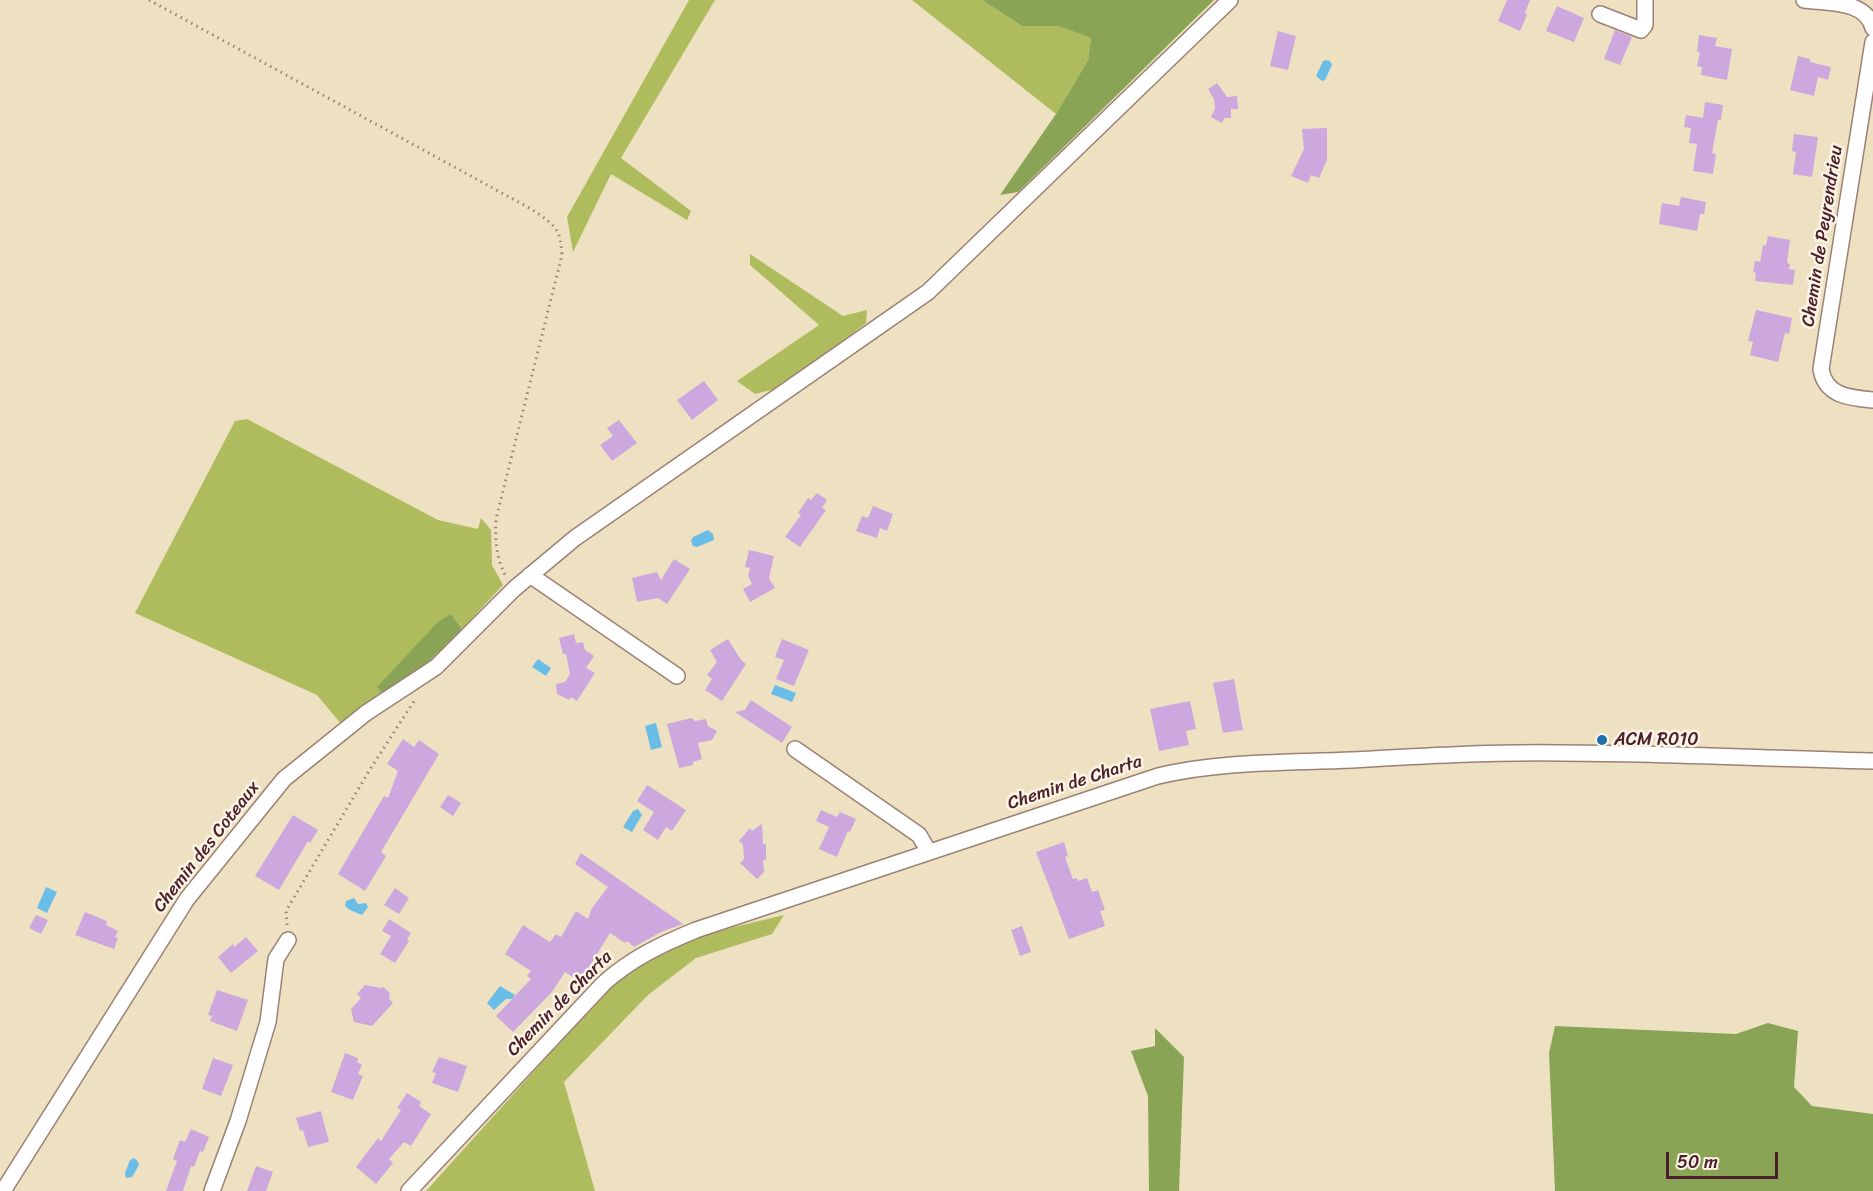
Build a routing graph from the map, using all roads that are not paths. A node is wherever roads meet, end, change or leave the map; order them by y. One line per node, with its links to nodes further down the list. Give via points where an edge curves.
1 (1230, 0): 8 (street, Chemin des Coteaux, via 928,292 575,538)
2 (1645, 0): 4 (street, via 1645,25 1641,30)
3 (1804, 0): 5 (street, via 1860,10)
4 (1600, 14)
5 (1873, 28)
6 (1873, 42): 7 (street, Chemin de Peyrendrieu, via 1821,369 1835,392)
7 (1873, 400)
8 (530, 575): 9 (street); 14 (street, Chemin des Coteaux, via 436,667 366,713 284,780 188,899)
9 (677, 676)
10 (795, 749): 12 (street, via 919,835)
11 (1873, 761): 12 (street, Chemin de Charta, via 1524,753 1193,769 1132,784)
12 (929, 852): 16 (street, Chemin de Charta, via 696,930 632,960 604,983)
13 (288, 940): 15 (street, via 276,959 268,1022)
14 (3, 1191)
15 (212, 1191)
16 (409, 1191)

